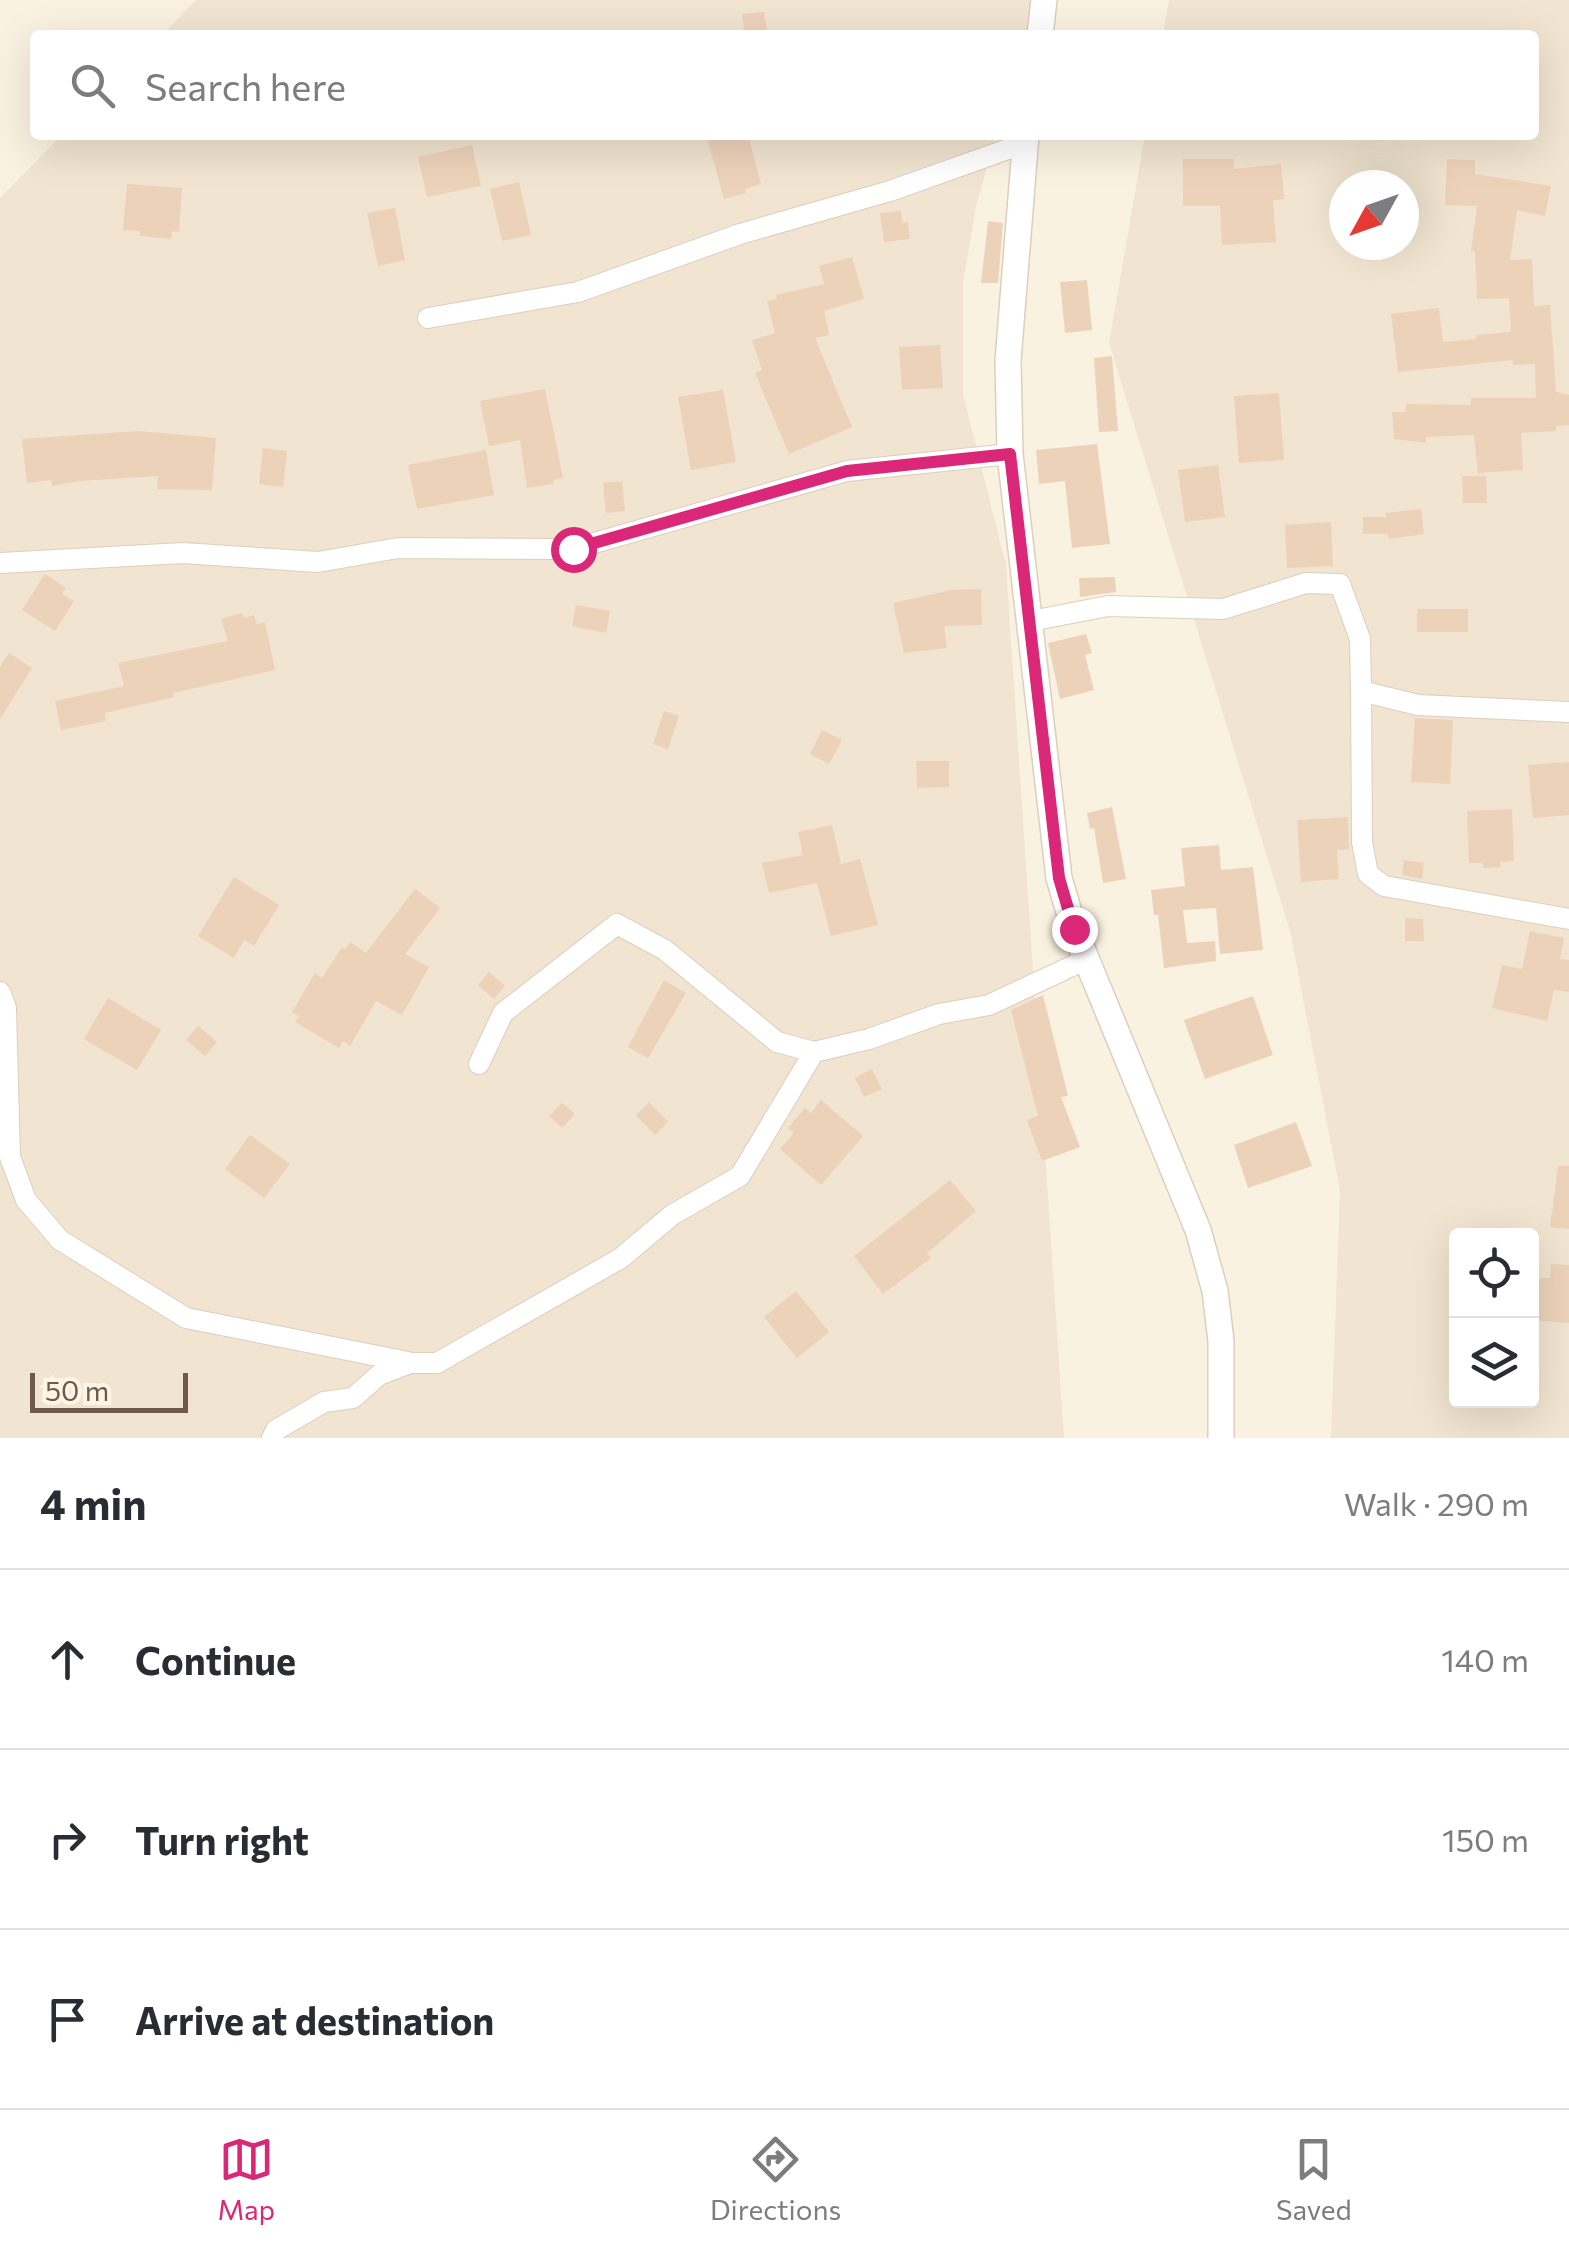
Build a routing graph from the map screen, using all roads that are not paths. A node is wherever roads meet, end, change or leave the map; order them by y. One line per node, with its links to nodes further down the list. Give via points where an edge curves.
1 (1044, 0): 2 (street)
2 (1041, 30)
3 (1023, 140): 5 (street, via 578,292)
4 (1026, 140): 6 (street, via 1008,361)
5 (428, 318)
6 (1010, 454): 7 (street, via 847,471 573,549 398,548 318,562 183,554); 8 (street)
7 (0, 563)
8 (1031, 621): 9 (street, via 1108,606 1223,609 1306,583 1340,584 1360,639); 12 (street, via 1059,878)
9 (1361, 690): 10 (street, via 1418,705); 11 (street, via 1368,874 1384,886)
10 (1569, 712)
11 (1569, 919)
12 (1087, 959): 14 (street, via 989,1004); 18 (street, via 1198,1230 1221,1341)
13 (0, 992): 16 (street, via 6,1008 10,1157 26,1200 60,1240 186,1318)
14 (814, 1052): 15 (street, via 777,1042 665,950 616,924 504,1013); 16 (street, via 740,1176 672,1215 621,1258 437,1363)
15 (479, 1064)
16 (410, 1363): 17 (street, via 379,1375 353,1398 324,1402 296,1417)
17 (272, 1438)
18 (1221, 1438)

